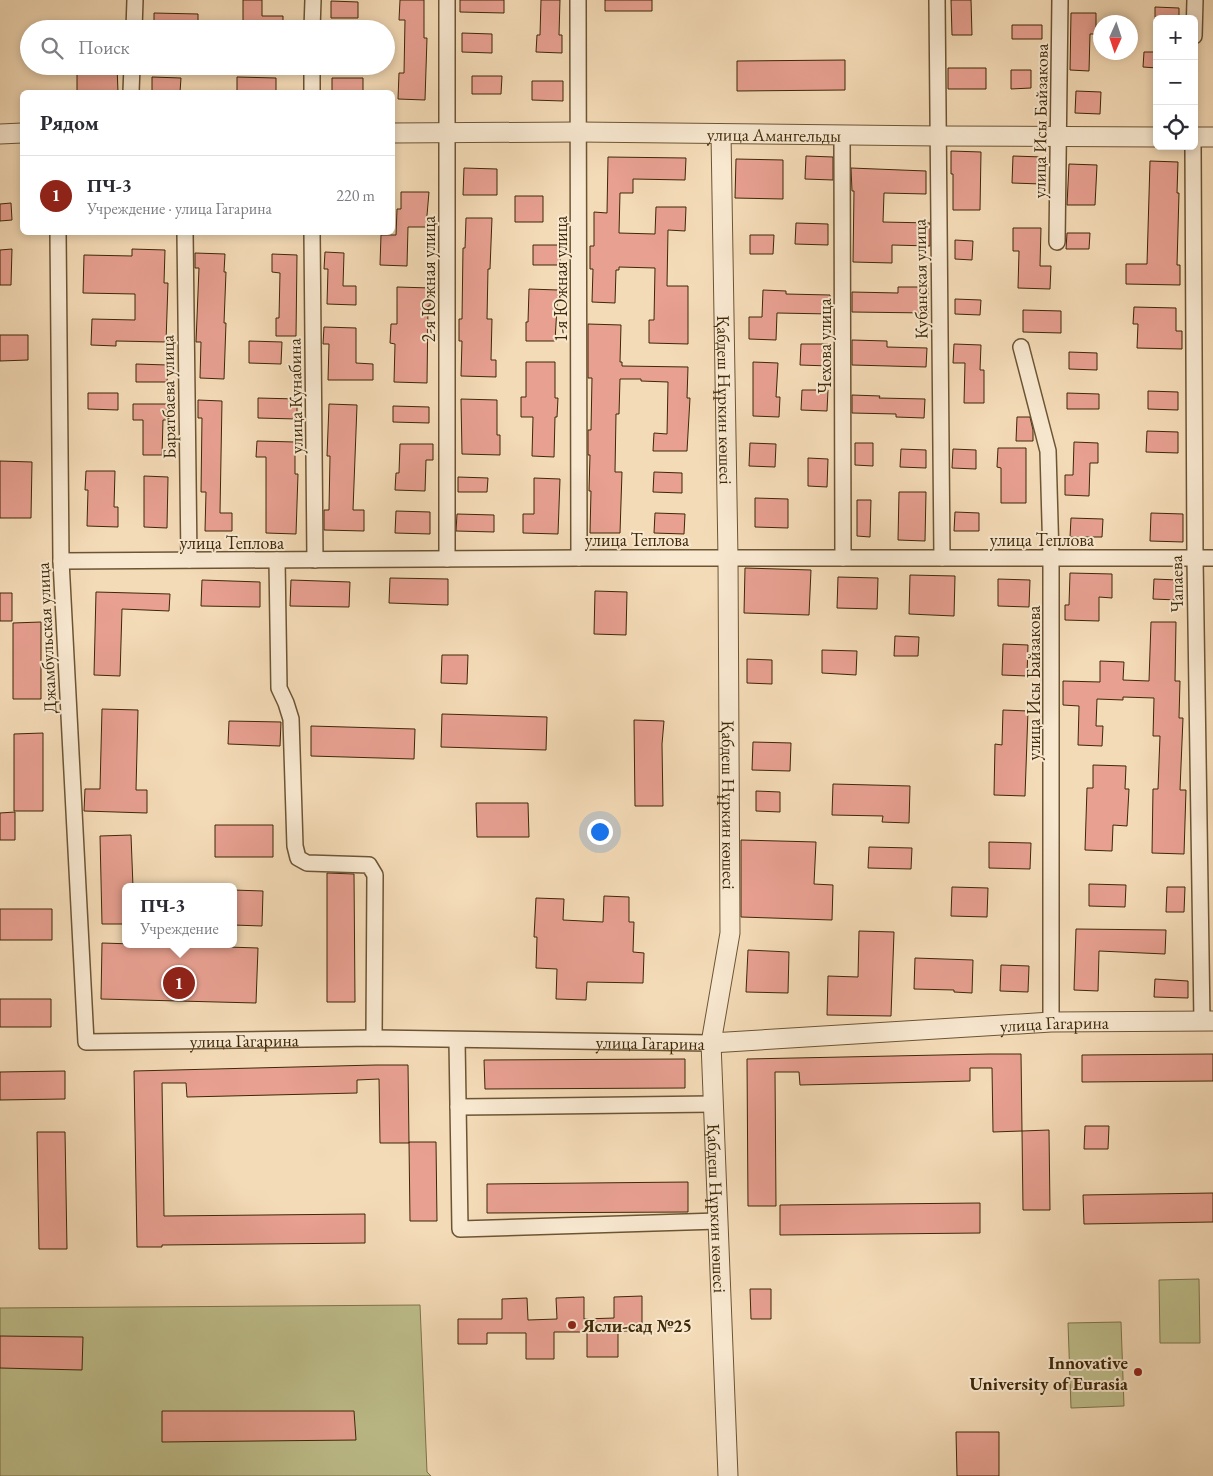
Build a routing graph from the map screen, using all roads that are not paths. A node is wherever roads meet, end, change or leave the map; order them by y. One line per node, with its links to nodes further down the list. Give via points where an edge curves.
1 (135, 0): 9 (street)
2 (313, 0): 10 (street)
3 (447, 0): 18 (street, 2-я Южная улица)
4 (578, 0): 15 (street, 1-я Южная улица)
5 (937, 0): 22 (street, Кубанская улица)
6 (1060, 0): 23 (street, улица Исы Байзакова)
7 (1195, 0): 8 (street)
8 (1195, 15)
9 (134, 20)
10 (312, 20)
11 (132, 75): 13 (street)
12 (312, 75): 14 (street)
13 (131, 90)
14 (312, 90)
15 (579, 132): 18 (street, улица Амангельды); 20 (street, улица Амангельды); 33 (street, 1-я Южная улица)
16 (20, 133): 19 (street)
17 (395, 133): 18 (street, улица Амангельды)
18 (447, 133): 40 (street, 2-я Южная улица)
19 (0, 134)
20 (721, 134): 21 (street, улица Амангельды); 34 (street, Қабдеш Нұркин көшесі)
21 (842, 135): 22 (street, улица Амангельды); 35 (street, Чехова улица)
22 (938, 136): 23 (street, улица Амангельды); 36 (street, Кубанская улица)
23 (1058, 136): 24 (street, улица Амангельды); 31 (street, улица Исы Байзакова)
24 (1153, 136)
25 (1198, 137): 26 (street)
26 (1213, 137)
27 (1193, 150): 38 (street, Чапаева)
28 (58, 235): 44 (street, Джамбульская улица)
29 (185, 235): 41 (street, Баратбаева улица)
30 (312, 235): 43 (street, улица Кунабина)
31 (1057, 242)
32 (1021, 347): 37 (street, улица Исы Байзакова, via 1048,451)
33 (579, 558): 34 (street, улица Теплова); 40 (street, улица Теплова)
34 (728, 558): 35 (street, улица Теплова); 50 (street, Қабдеш Нұркин көшесі, via 730,933)
35 (843, 558): 36 (street, улица Теплова)
36 (942, 558): 37 (street, улица Теплова)
37 (1052, 558): 38 (street, улица Теплова); 46 (street, улица Исы Байзакова)
38 (1194, 558): 39 (street, улица Теплова); 45 (street, Чапаева)
39 (1213, 558)
40 (447, 559): 43 (street, улица Теплова)
41 (189, 560): 42 (street, улица Теплова); 44 (street, улица Теплова)
42 (277, 560): 43 (street, улица Теплова); 47 (street, via 279,688 291,720 295,846 298,858 307,863 369,865 375,875)
43 (315, 560)
44 (61, 561): 49 (street, Джамбульская улица)
45 (1207, 1021): 46 (street, улица Гагарина)
46 (1051, 1022): 50 (street, улица Гагарина)
47 (374, 1038): 48 (street, улица Гагарина); 49 (street, улица Гагарина)
48 (457, 1040): 50 (street, улица Гагарина); 52 (street)
49 (86, 1042)
50 (710, 1043): 51 (street, Қабдеш Нұркин көшесі)
51 (713, 1104): 52 (street); 53 (street, Қабдеш Нұркин көшесі)
52 (458, 1106): 53 (street, via 460,1229)
53 (718, 1221): 54 (street, Қабдеш Нұркин көшесі)
54 (728, 1476)

